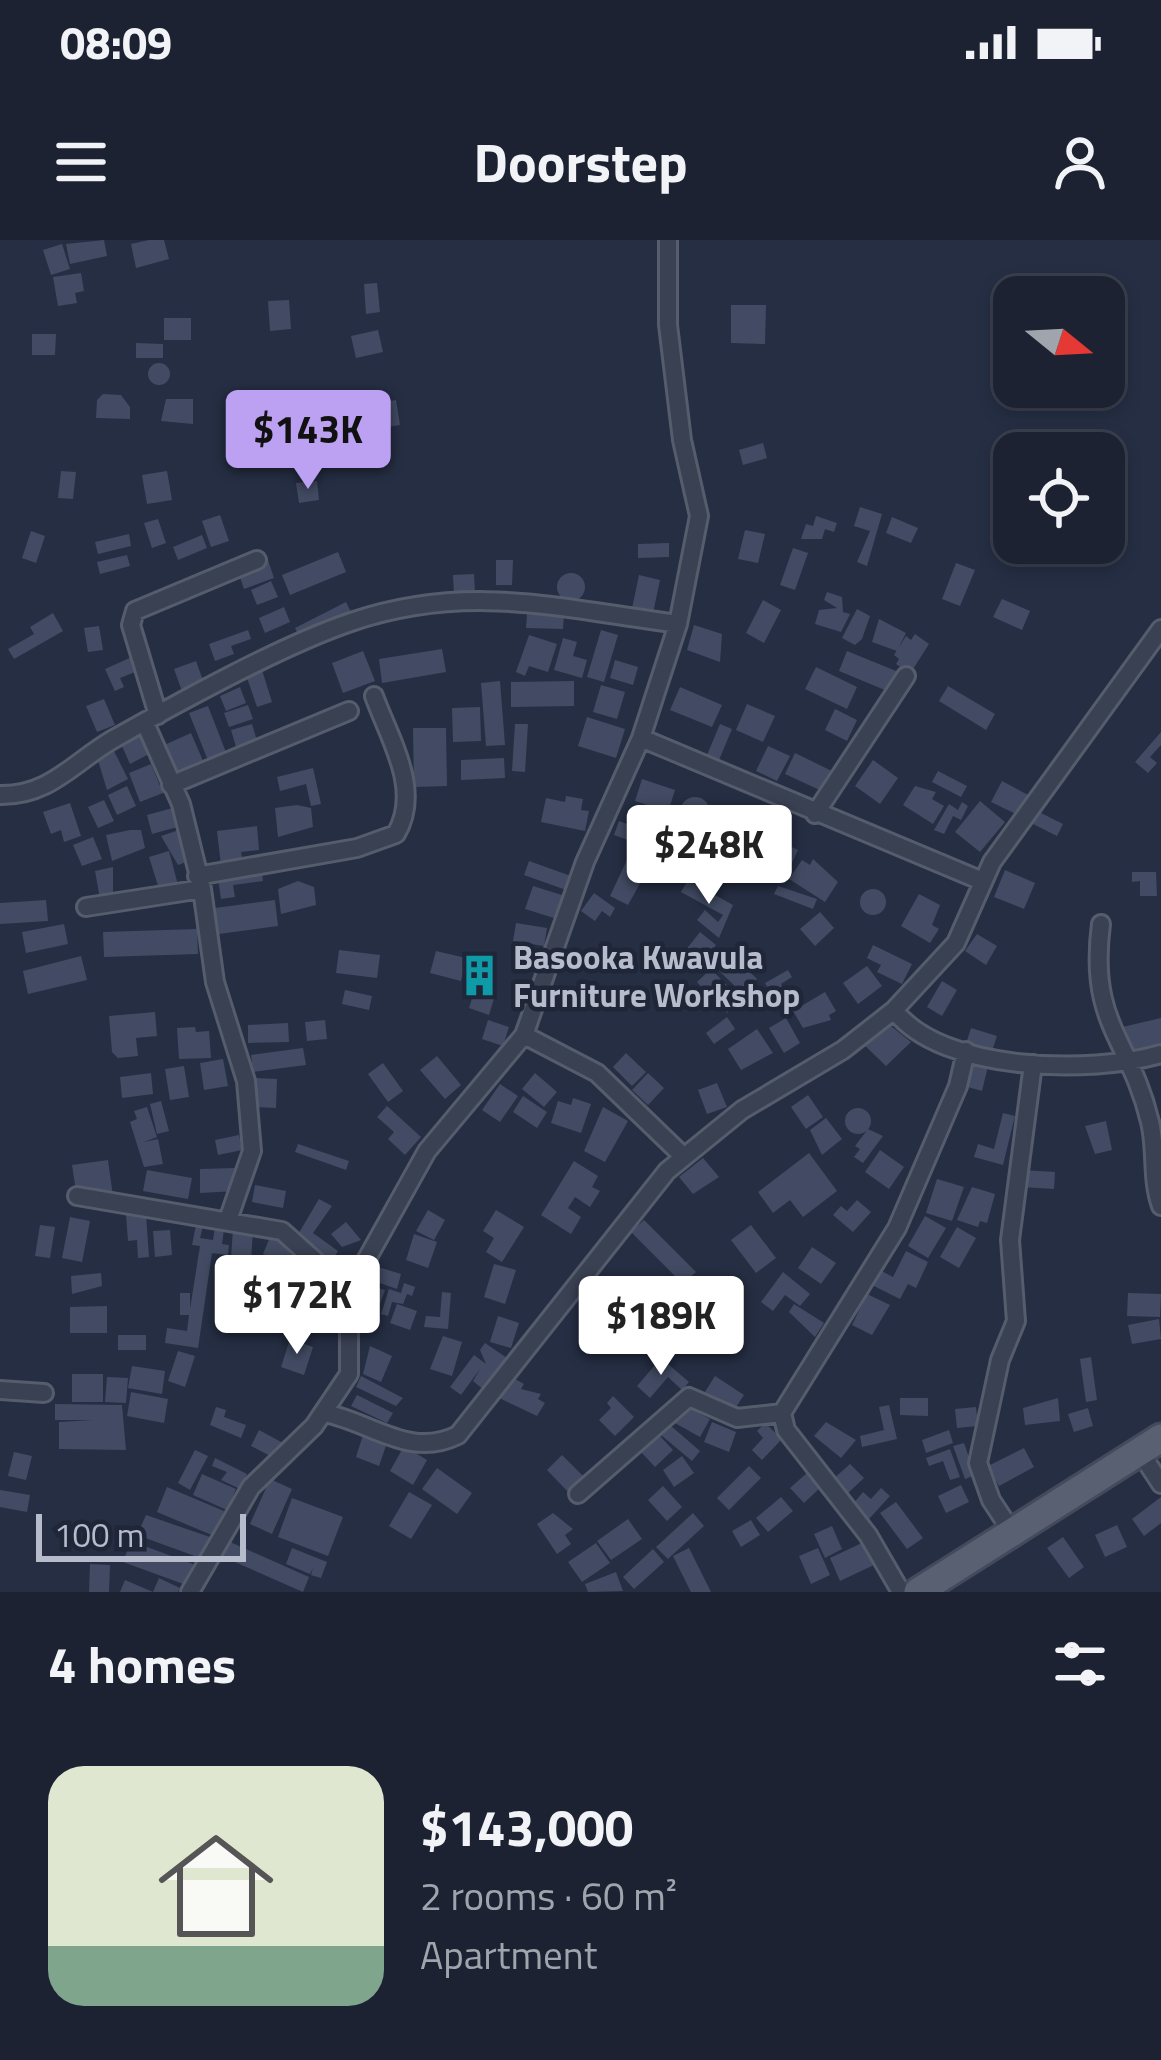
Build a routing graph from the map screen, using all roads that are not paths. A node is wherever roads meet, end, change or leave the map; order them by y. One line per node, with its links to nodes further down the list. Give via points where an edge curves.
1 (668, 240): 3 (street, via 668,325 699,516)
2 (257, 560): 8 (street, via 135,610 131,625)
3 (678, 624): 8 (street, via 583,606 420,604 345,624); 9 (street)
4 (1161, 629): 13 (street)
5 (907, 676): 12 (street)
6 (374, 696): 14 (street, via 403,768 407,810 396,834)
7 (349, 711): 10 (street)
8 (152, 719): 10 (street); 11 (street, via 41,790)
9 (641, 739): 12 (street); 18 (street, via 585,862)
10 (171, 785): 14 (street)
11 (0, 795)
12 (815, 814): 13 (street)
13 (982, 881): 17 (street, via 956,944)
14 (200, 883): 15 (street); 26 (street, via 214,982 246,1081 252,1151)
15 (86, 907)
16 (1101, 924): 22 (street, via 1099,997)
17 (894, 1010): 19 (street, via 940,1044); 23 (street)
18 (524, 1035): 23 (street, via 597,1072); 27 (street, via 428,1151)
19 (966, 1051): 21 (street); 31 (street, via 897,1228)
20 (1161, 1054): 22 (street)
21 (1033, 1064): 22 (street); 35 (street, via 1010,1240 1016,1321 978,1463)
22 (1125, 1064): 25 (street, via 1150,1120)
23 (684, 1157): 30 (street, via 458,1435 411,1446)
24 (77, 1196): 26 (street)
25 (1161, 1206)
26 (228, 1220): 27 (street, via 282,1231)
27 (349, 1291): 30 (street, via 349,1374)
28 (0, 1390): 29 (street)
29 (44, 1393)
30 (325, 1413): 37 (street, via 251,1487)
31 (782, 1413): 34 (street, via 727,1416 689,1397); 36 (street, via 786,1430)
32 (1150, 1445): 33 (street); 35 (main road)
33 (1161, 1484)
34 (578, 1494)
35 (1012, 1532): 36 (main road)
36 (917, 1591)
37 (190, 1592)

